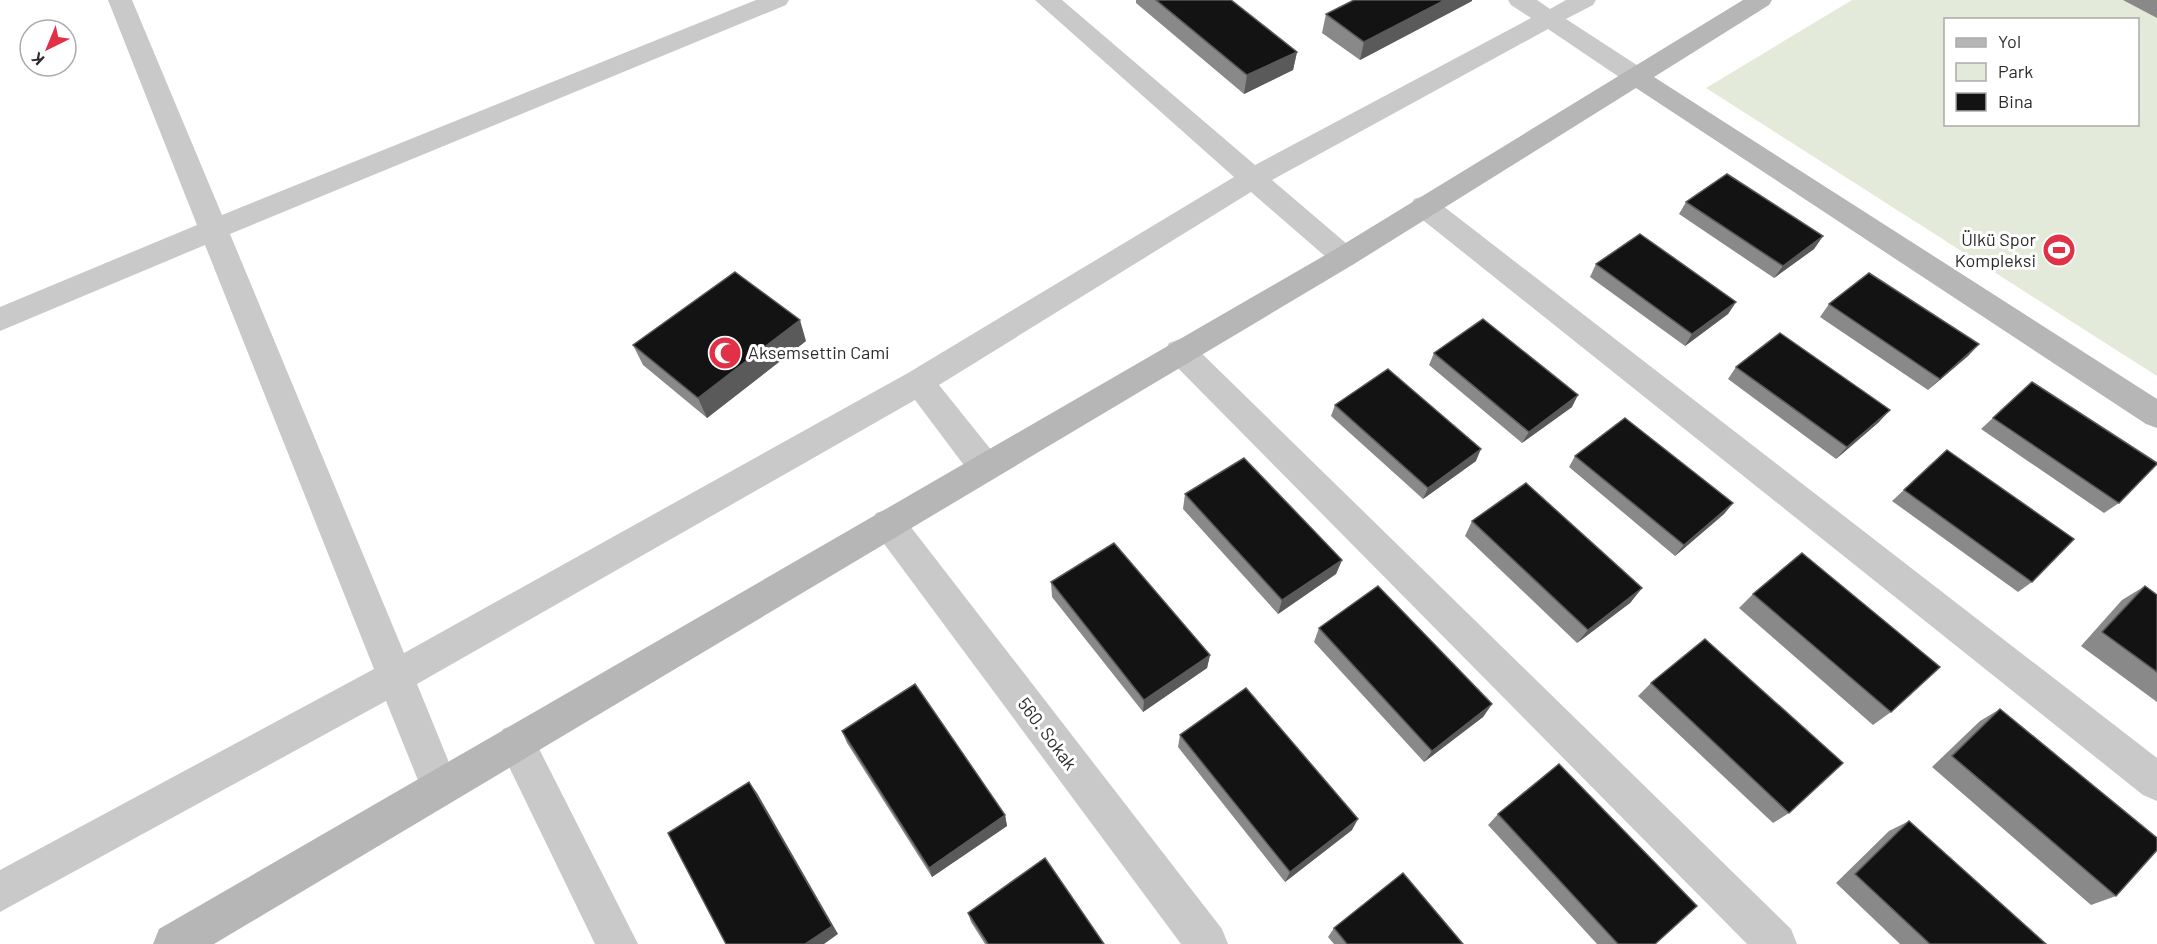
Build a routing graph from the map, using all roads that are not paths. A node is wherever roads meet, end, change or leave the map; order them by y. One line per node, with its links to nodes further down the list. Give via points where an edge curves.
1 (120, 0): 11 (street)
2 (777, 0): 11 (street)
3 (1047, 0): 9 (street)
4 (1520, 0): 7 (street)
5 (1584, 0): 7 (street)
6 (1760, 0): 8 (street)
7 (1548, 18): 8 (street); 9 (street)
8 (1637, 77): 10 (street); 16 (street)
9 (1253, 178): 12 (street); 15 (street)
10 (1425, 206): 12 (street); 21 (street)
11 (213, 230): 13 (street); 19 (street)
12 (1344, 256): 14 (street)
13 (0, 320)
14 (1180, 351): 17 (street); 27 (street)
15 (919, 382): 17 (street); 19 (street)
16 (2157, 415)
17 (984, 466): 18 (street)
18 (888, 523): 20 (street); 26 (street, 560. Sokak)
19 (395, 676): 22 (street); 23 (street)
20 (516, 742): 22 (street); 25 (street)
21 (2157, 783)
22 (440, 787): 24 (street)
23 (0, 892)
24 (174, 944)
25 (616, 944)
26 (1207, 944)
27 (1776, 944)

